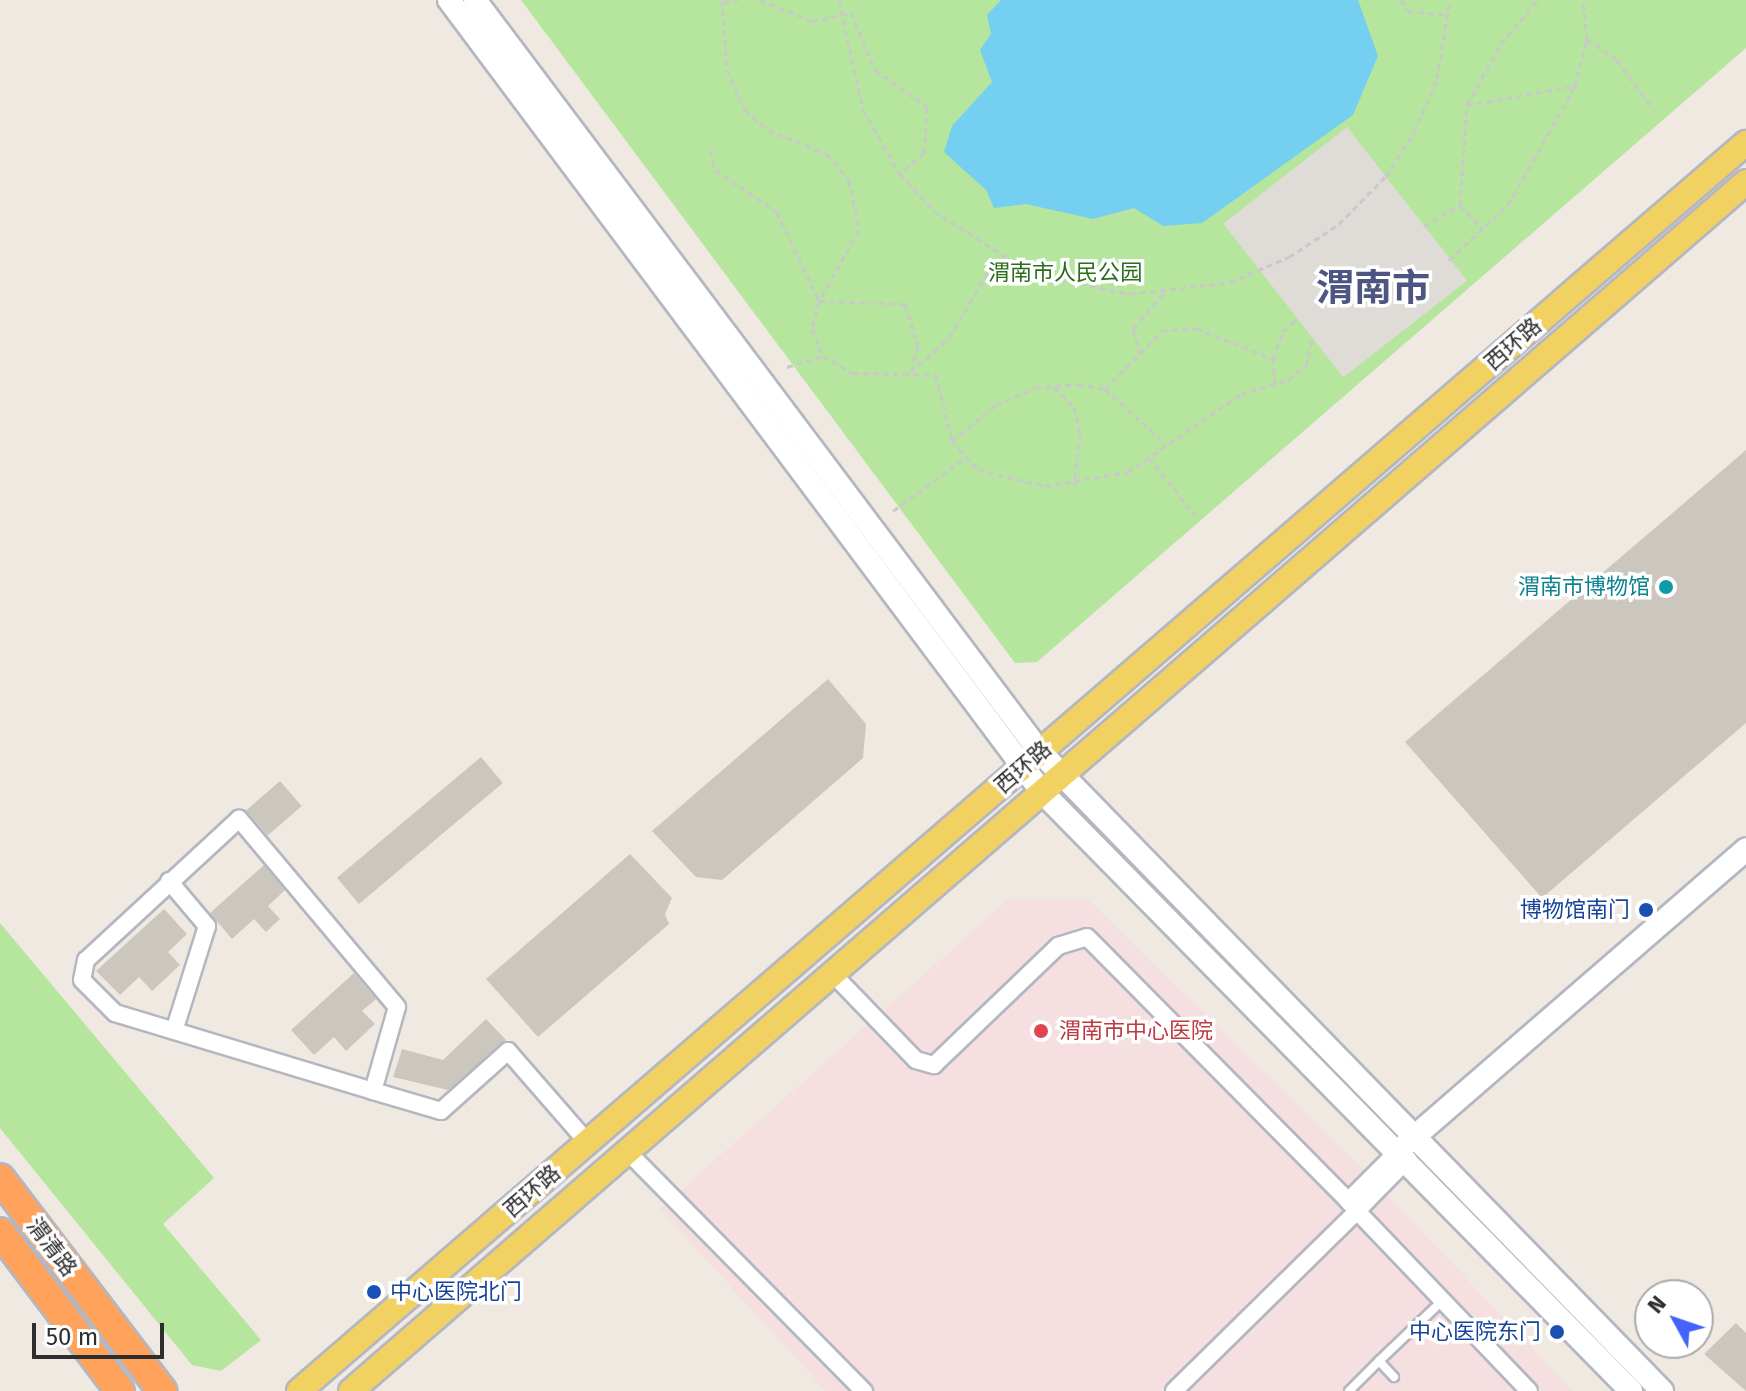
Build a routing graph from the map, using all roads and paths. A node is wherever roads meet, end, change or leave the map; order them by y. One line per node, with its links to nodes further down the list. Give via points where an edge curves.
1 (449, 0): 45 (main road)
2 (475, 0): 45 (main road)
3 (738, 0): 10 (path)
4 (760, 0): 11 (path, via 812,21)
5 (839, 0): 11 (path)
6 (1401, 0): 12 (path, via 1408,11)
7 (1450, 0): 12 (path)
8 (1538, 0): 15 (path, via 1501,44)
9 (1583, 0): 13 (path)
10 (723, 1): 27 (path, via 727,70 745,110 768,130 827,154 849,180 855,245)
11 (839, 15): 19 (path, via 859,98); 19 (path, via 851,13 875,70 927,107 924,153)
12 (1450, 15): 26 (path, via 1427,106 1362,202 1269,266)
13 (1587, 39): 14 (path); 16 (path, via 1617,60)
14 (1575, 86): 15 (path); 23 (path, via 1508,205)
15 (1467, 105): 21 (path)
16 (1653, 109)
17 (1746, 143): 45 (main road, 西环路)
18 (710, 150): 27 (path, via 715,170 777,212)
19 (900, 174): 24 (path, via 952,227)
20 (1746, 182): 46 (main road, 西环路)
21 (1460, 205): 22 (path); 23 (path)
22 (1424, 226)
23 (1482, 229): 25 (path)
24 (997, 257): 26 (path, via 1073,285); 34 (path, via 949,338)
25 (1449, 260)
26 (1164, 293): 30 (path, via 1133,328)
27 (819, 301): 31 (path, via 812,329); 34 (path, via 905,304 918,346)
28 (1297, 319): 32 (path, via 1283,331)
29 (1312, 339): 35 (path, via 1306,366)
30 (1140, 354): 32 (path, via 1162,331 1196,328); 37 (path)
31 (823, 356): 33 (path); 34 (path, via 853,373)
32 (1273, 359): 35 (path)
33 (787, 367)
34 (911, 372): 38 (path, via 936,375)
35 (1275, 384): 39 (path, via 1241,394)
36 (1054, 387): 37 (path); 38 (path, via 996,405); 42 (path, via 1074,407 1080,433)
37 (1105, 389): 39 (path)
38 (952, 441): 40 (path)
39 (1167, 445): 41 (path)
40 (966, 457): 42 (path, via 978,470); 43 (path)
41 (1149, 457): 42 (path, via 1128,472); 44 (path)
42 (1073, 486)
43 (893, 511)
44 (1195, 516)
45 (1032, 760): 46 (main road); 53 (main road, 西环路)
46 (1051, 784): 50 (main road, 西环路); 54 (main road)
47 (1746, 849): 54 (main road)
48 (1746, 868): 54 (main road)
49 (169, 881): 51 (street, via 207,926); 51 (street, via 100,941 82,980 115,1013); 52 (street, via 239,819 397,1007)
50 (830, 971): 55 (main road, 西环路); 57 (street, via 916,1060 934,1065 1058,946 1087,937)
51 (174, 1031): 52 (street)
52 (373, 1091): 53 (street, via 441,1111 508,1051)
53 (588, 1143): 66 (main road, 西环路)
54 (1411, 1148): 57 (street); 70 (main road); 71 (main road)
55 (626, 1150): 67 (main road, 西环路); 68 (street)
56 (0, 1178): 65 (highway, 渭清路)
57 (1352, 1206): 59 (street); 69 (street)
58 (0, 1232): 64 (highway, 渭清路)
59 (1443, 1300): 60 (lane); 63 (street)
60 (1379, 1361): 61 (lane); 62 (lane)
61 (1394, 1377)
62 (1355, 1389)
63 (1524, 1389)
64 (120, 1391)
65 (162, 1391)
66 (299, 1391)
67 (351, 1391)
68 (864, 1391)
69 (1174, 1391)
70 (1631, 1391)
71 (1662, 1391)

